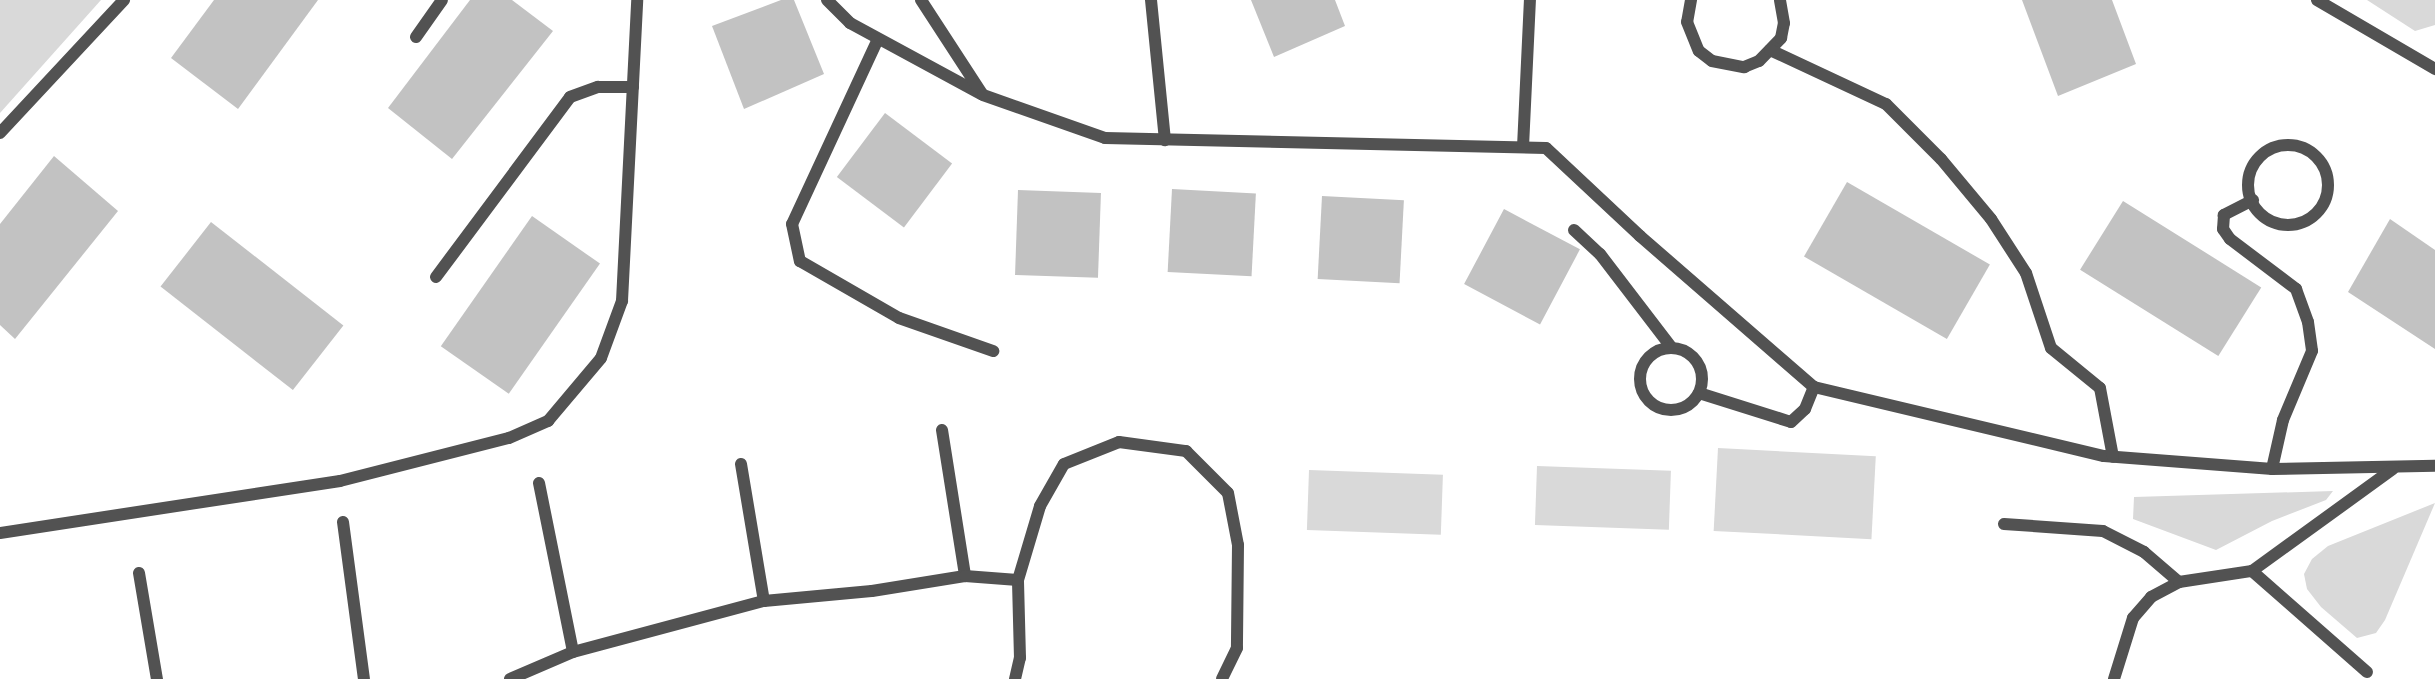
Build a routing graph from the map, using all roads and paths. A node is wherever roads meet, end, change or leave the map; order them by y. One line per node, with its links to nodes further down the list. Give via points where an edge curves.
1 (124, 0): 17 (lane)
2 (442, 0): 11 (lane)
3 (637, 0): 15 (lane)
4 (826, 0): 12 (lane, via 850,23)
5 (921, 0): 16 (lane)
6 (1151, 0): 18 (lane)
7 (1530, 0): 19 (lane)
8 (1691, 0): 13 (lane, via 1687,22 1691,38 1712,61 1744,67 1759,61)
9 (1780, 0): 13 (lane, via 1782,30)
10 (2317, 0): 14 (lane)
11 (416, 37)
12 (879, 39): 16 (lane); 24 (lane, via 792,224 800,261 898,318)
13 (1770, 50): 28 (lane, via 1886,104 1941,159 1991,219 2026,273 2051,348 2100,388)
14 (2435, 69)
15 (633, 87): 22 (lane, via 598,87 570,97); 36 (lane, via 622,301 601,358 548,421 509,438 340,481)
16 (983, 95): 18 (lane, via 1106,138)
17 (0, 133)
18 (1165, 140): 19 (lane)
19 (1523, 147): 25 (lane, via 1546,148 1640,236)
20 (2253, 200): 20 (lane, via 2258,212 2268,220 2295,226 2318,213 2327,195 2328,175 2318,158 2301,146 2275,146 2259,157 2249,174 2248,188); 31 (lane, via 2224,215 2223,229 2229,239 2296,289 2308,322 2312,351 2283,420)
21 (1574, 230): 23 (lane, via 1600,254)
22 (436, 277)
23 (1671, 347): 26 (lane, via 1690,354 1697,362 1702,382); 26 (lane, via 1652,354 1641,370 1639,380 1646,398 1654,405 1674,410 1684,407)
24 (993, 351)
25 (1814, 387): 26 (lane, via 1805,410 1791,422); 28 (lane)
26 (1699, 393)
27 (942, 430): 39 (lane)
28 (2113, 457): 31 (lane)
29 (741, 464): 42 (lane)
30 (2435, 466): 32 (lane)
31 (2272, 469): 32 (lane)
32 (2393, 469): 37 (lane)
33 (540, 483): 43 (lane)
34 (343, 522): 46 (lane)
35 (2004, 524): 41 (lane, via 2103,531 2144,552)
36 (0, 533)
37 (2252, 571): 41 (lane); 44 (lane)
38 (139, 573): 45 (lane)
39 (965, 576): 40 (lane); 42 (lane, via 872,591)
40 (1018, 580): 48 (lane, via 1020,658); 49 (lane, via 1040,506 1064,464 1119,442 1186,451 1228,493 1238,545 1238,648)
41 (2179, 582): 50 (lane, via 2151,597 2133,618)
42 (764, 601): 43 (lane)
43 (573, 652): 47 (lane)
44 (2367, 672)
45 (157, 679)
46 (364, 679)
47 (510, 679)
48 (1015, 679)
49 (1222, 679)
50 (2114, 679)

